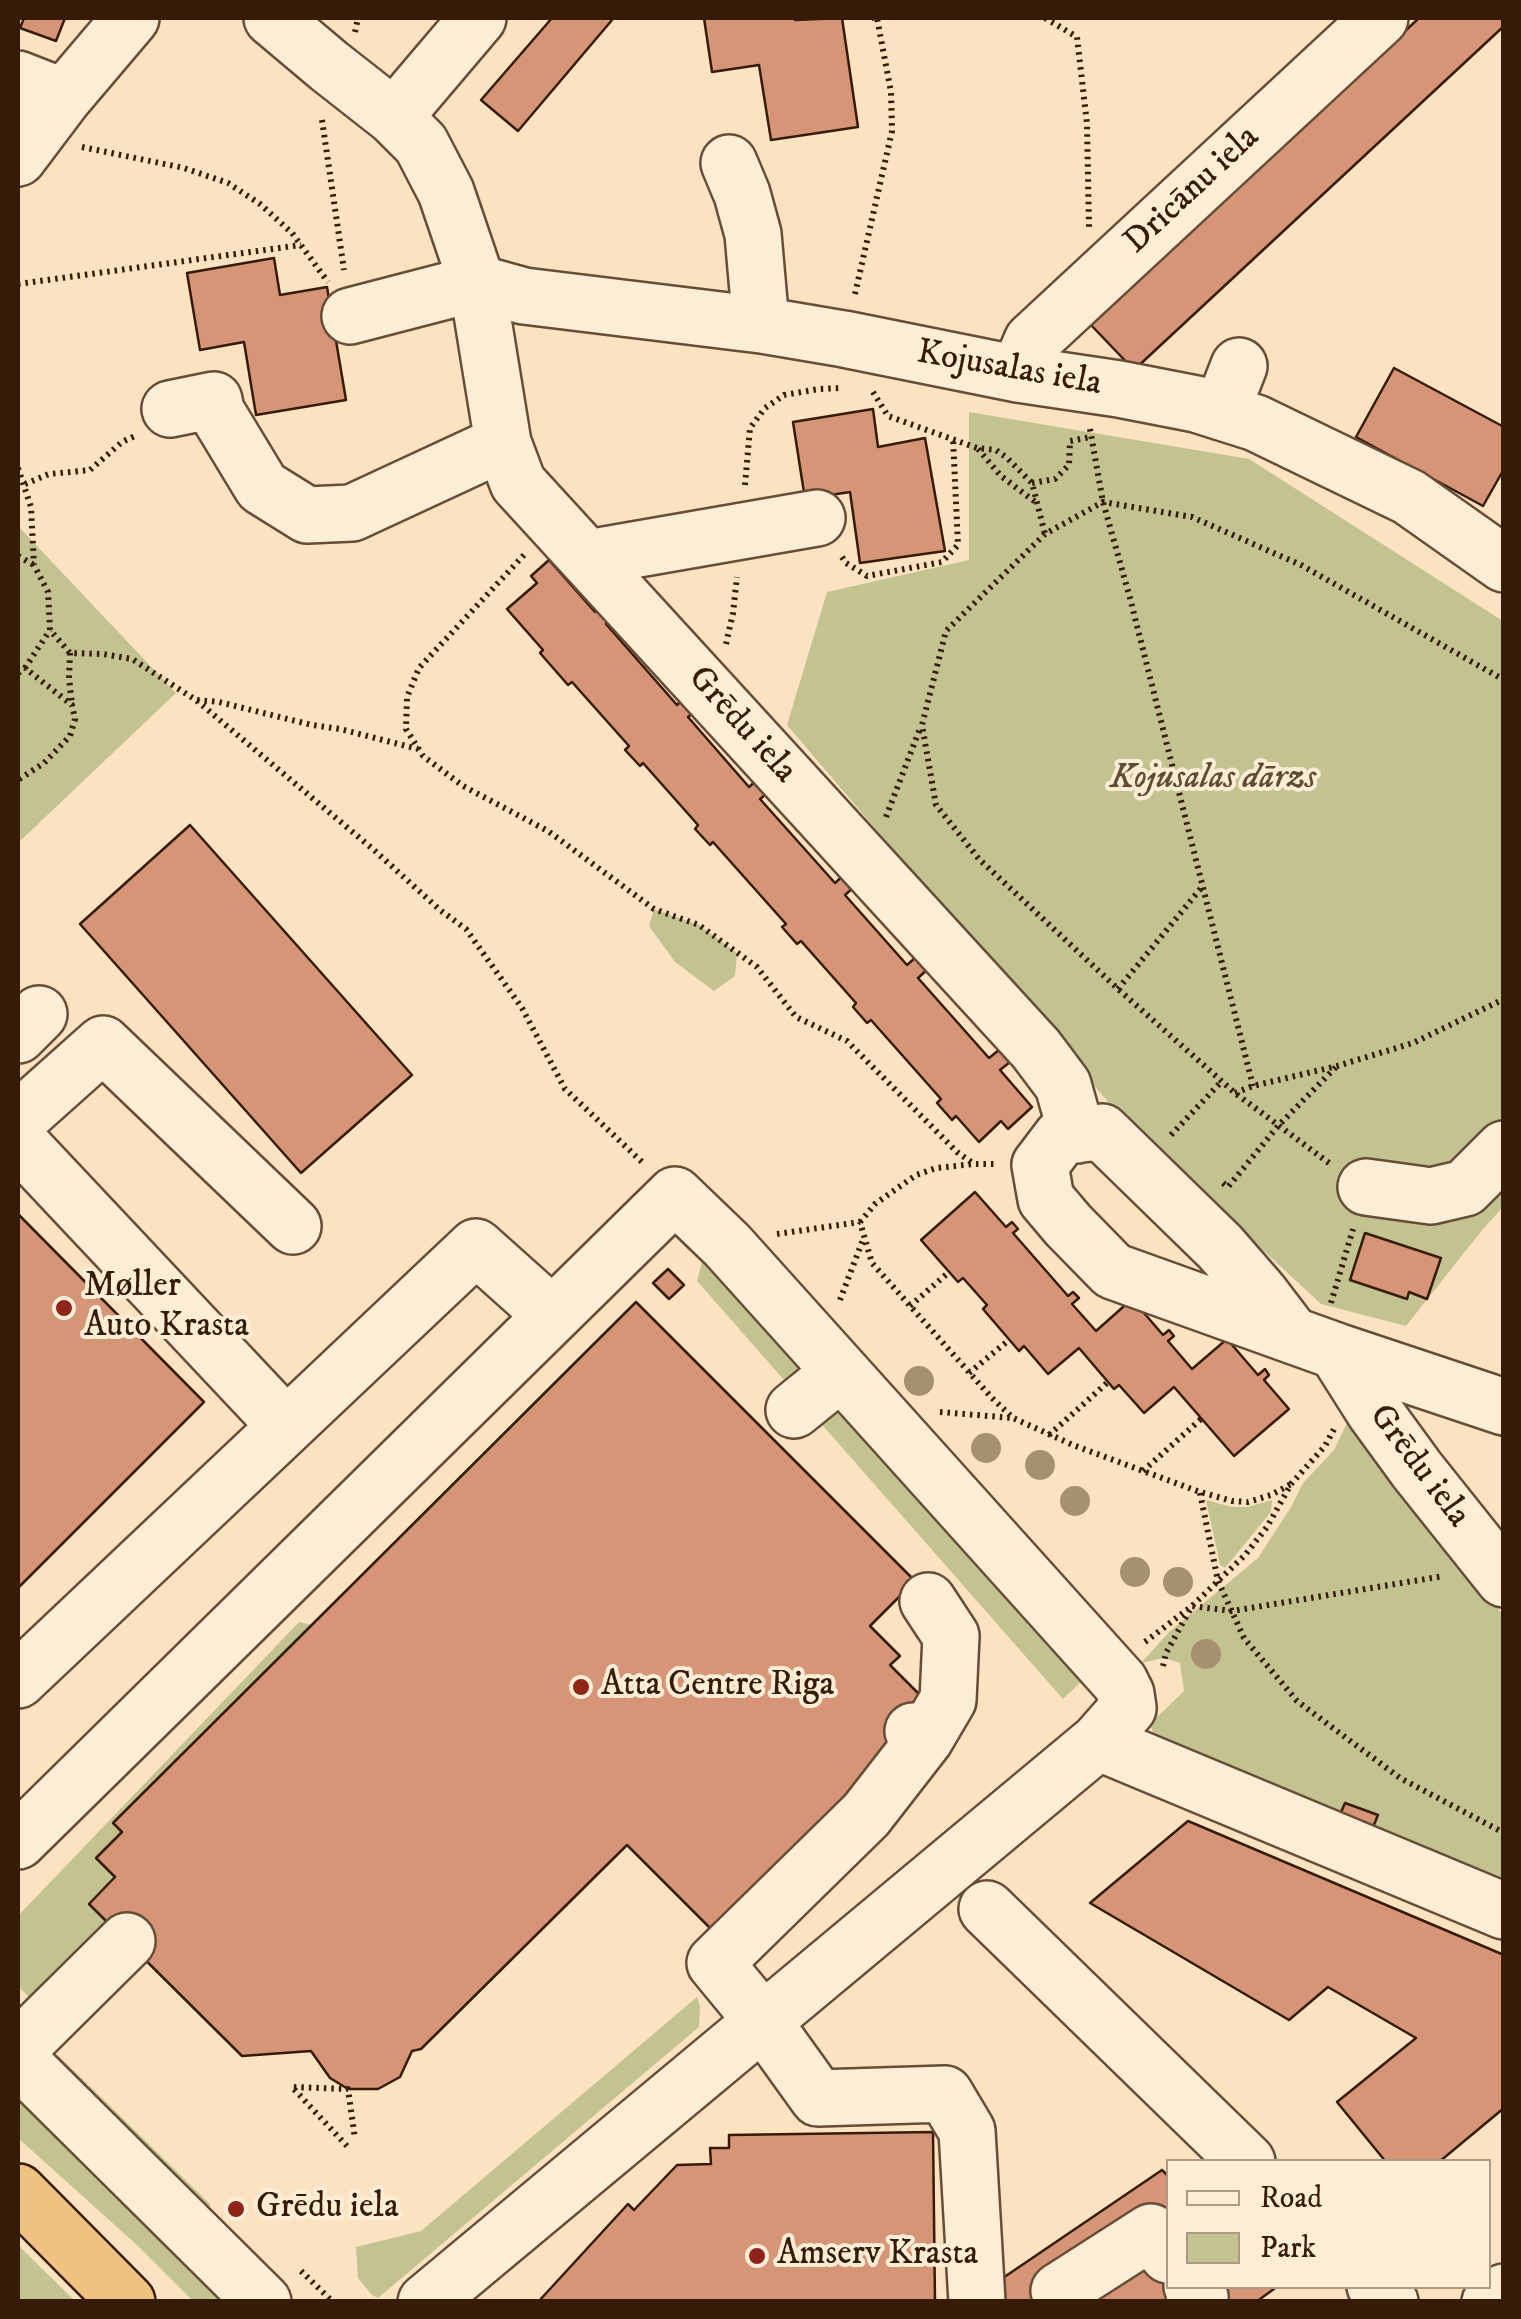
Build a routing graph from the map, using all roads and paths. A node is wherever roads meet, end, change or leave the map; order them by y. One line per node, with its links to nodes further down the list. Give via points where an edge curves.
1 (132, 18): 8 (street)
2 (272, 18): 7 (street, Grēdu iela)
3 (478, 18): 9 (street)
4 (877, 18): 18 (path, via 892,131)
5 (1045, 18): 15 (path, via 1077,37 1087,124)
6 (1380, 18): 15 (street, Dricānu iela)
7 (329, 66): 9 (street, Grēdu iela); 16 (path, via 320,107)
8 (54, 108): 10 (street); 12 (path, via 228,183)
9 (394, 117): 13 (street, Grēdu iela, via 421,144 446,192)
10 (18, 158)
11 (729, 164): 17 (street, via 753,234)
12 (301, 245): 14 (path); 16 (path)
13 (477, 283): 16 (street); 17 (street, Kojusalas iela, via 524,296); 25 (street, Grēdu iela)
14 (18, 284)
15 (1090, 286): 19 (street, Dricānu iela, via 1032,341)
16 (350, 316)
17 (760, 324): 18 (street, Kojusalas iela)
18 (844, 339): 19 (street, Kojusalas iela)
19 (1018, 374): 20 (street, Kojusalas iela)
20 (1082, 384): 23 (path); 36 (street, Kojusalas iela, via 1196,404 1230,389 1256,423 1409,497)
21 (870, 388): 24 (path, via 888,416)
22 (170, 409): 25 (street, via 214,400 262,487 306,515 352,514); 29 (path, via 164,421 122,442 90,470)
23 (1091, 437): 28 (path, via 1070,442 1069,465 1055,479); 30 (path)
24 (953, 438): 26 (path); 32 (path, via 958,546 942,562 867,576 846,564)
25 (503, 443): 34 (street, Grēdu iela, via 518,482)
26 (977, 448): 28 (path, via 996,450); 31 (path)
27 (18, 468): 29 (path)
28 (1032, 482): 31 (path)
29 (25, 484): 37 (path)
30 (1103, 502): 33 (path); 41 (path, via 1192,517 1301,566); 48 (path)
31 (1038, 504): 33 (path)
32 (817, 518): 34 (street)
33 (1044, 534): 44 (path, via 946,631)
34 (571, 540): 45 (path, via 418,668 407,697 406,728); 47 (street, Grēdu iela)
35 (18, 556): 37 (path)
36 (1504, 564)
37 (34, 566): 38 (path, via 48,592)
38 (50, 630): 39 (path); 40 (path)
39 (70, 654): 42 (path, via 132,658); 43 (path)
40 (21, 671): 43 (path)
41 (1504, 680)
42 (196, 700): 45 (path); 63 (path, via 466,930 522,1008 565,1090)
43 (72, 705): 46 (path, via 70,736)
44 (922, 725): 47 (path); 49 (path, via 936,805 979,859)
45 (418, 749): 64 (path, via 451,778 548,830 654,909 699,925 757,967 796,1017 847,1041 974,1164 916,1175)
46 (18, 780)
47 (868, 865): 57 (street, Grēdu iela, via 1036,1049 1063,1085)
48 (1202, 886): 49 (path); 53 (path)
49 (1118, 989): 52 (path)
50 (1504, 999): 51 (path, via 1413,1043)
51 (1337, 1066): 53 (path); 56 (path)
52 (1222, 1082): 54 (path); 60 (path)
53 (1254, 1086): 54 (path)
54 (1235, 1093): 56 (path)
55 (18, 1120): 65 (street, via 103,1044)
56 (1278, 1126): 61 (path, via 1228,1187); 62 (path)
57 (1077, 1135): 60 (street, Grēdu iela, via 1102,1132); 72 (street, Grēdu iela, via 1062,1136 1040,1165 1046,1198 1113,1271)
58 (18, 1142): 79 (street)
59 (1504, 1149): 62 (street, via 1466,1188 1432,1196)
60 (1139, 1168): 72 (street, Grēdu iela)
61 (1213, 1175)
62 (1366, 1187): 72 (path)
63 (675, 1195): 67 (street); 70 (street)
64 (860, 1222): 66 (path); 67 (path)
65 (293, 1226)
66 (864, 1236): 69 (path, via 872,1264); 73 (path, via 830,1324)
67 (727, 1245): 73 (street)
68 (950, 1272): 69 (path)
69 (910, 1306): 74 (path)
70 (552, 1316): 79 (street, via 476,1247); 92 (street)
71 (1009, 1340): 74 (path)
72 (1326, 1354): 76 (street, Grēdu iela); 82 (path, via 1325,1446); 84 (street, Grēdu iela)
73 (827, 1356): 77 (street); 90 (street)
74 (969, 1372): 80 (path, via 1013,1418)
75 (1108, 1382): 80 (path)
76 (1504, 1406)
77 (794, 1410)
78 (1202, 1419): 81 (path)
79 (286, 1426): 89 (street)
80 (1050, 1435): 81 (path)
81 (1143, 1472): 83 (path)
82 (1291, 1484): 83 (path, via 1248,1502); 85 (path, via 1267,1527)
83 (1200, 1492): 85 (path)
84 (1499, 1573): 88 (path)
85 (1218, 1580): 87 (path); 88 (path)
86 (928, 1600): 96 (street, via 951,1636 948,1700 866,1815 715,1963)
87 (1192, 1606): 88 (path); 90 (path); 90 (path, via 1166,1652)
88 (1232, 1611): 91 (path, via 1244,1638 1296,1701 1400,1778)
89 (18, 1680)
90 (1124, 1701): 94 (street); 96 (street)
91 (1504, 1833)
92 (18, 1841)
93 (987, 1909): 101 (street)
94 (1504, 1911)
95 (127, 1942): 97 (street)
96 (762, 2020): 109 (street); 110 (street, via 818,2098 945,2094 967,2131)
97 (18, 2049)
98 (18, 2059): 108 (street)
99 (356, 2138): 100 (path, via 348,2088 292,2087)
100 (347, 2146)
101 (1244, 2159)
102 (18, 2192): 104 (highway)
103 (1166, 2252): 105 (street, via 1151,2232)
104 (89, 2263): 106 (highway); 107 (street)
105 (1059, 2291)
106 (127, 2302)
107 (139, 2302)
108 (262, 2302)
109 (426, 2302)
110 (977, 2302)

